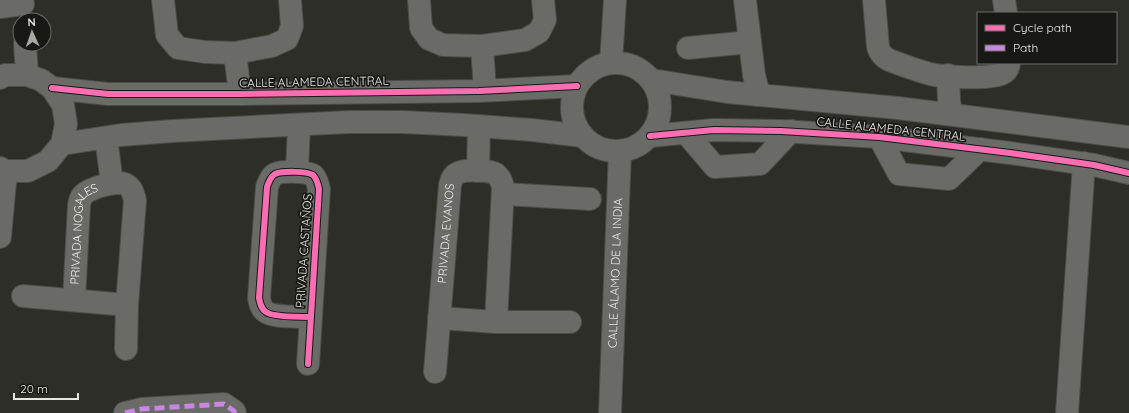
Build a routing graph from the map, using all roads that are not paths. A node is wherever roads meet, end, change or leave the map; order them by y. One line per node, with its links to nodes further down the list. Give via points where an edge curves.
1 (163, 0): 16 (street, via 167,35 178,48)
2 (290, 0): 16 (street, via 292,26 287,39 272,46)
3 (418, 0): 13 (street, via 421,28 429,39 443,45)
4 (543, 0): 13 (street, via 545,20 539,32 524,40)
5 (615, 0): 17 (street)
6 (745, 0): 12 (street)
7 (874, 0): 20 (street, via 878,47 883,57 931,74)
8 (1004, 0): 11 (street)
9 (0, 7): 10 (street)
10 (23, 8)
11 (1006, 12)
12 (750, 42): 14 (street); 27 (street)
13 (482, 46): 25 (street)
14 (688, 48)
15 (26, 52): 19 (street)
16 (235, 53): 26 (street)
17 (611, 63): 22 (street, via 634,66); 23 (street, via 591,71)
18 (1010, 64): 20 (street, via 1004,73 996,76)
19 (27, 75): 21 (street, via 5,75); 24 (street, via 41,80)
20 (948, 75): 28 (street)
21 (0, 78)
22 (652, 80): 27 (street, CALLE ALAMEDA CENTRAL); 34 (street, via 661,102 657,126)
23 (577, 86): 25 (street, CALLE ALAMEDA CENTRAL); 33 (street, via 573,96 573,118)
24 (52, 88): 26 (street, CALLE ALAMEDA CENTRAL, via 108,94); 38 (street, via 63,105 66,124)
25 (485, 90): 26 (street, CALLE ALAMEDA CENTRAL)
26 (240, 94)
27 (759, 95): 28 (street, CALLE ALAMEDA CENTRAL)
28 (951, 114): 36 (street, CALLE ALAMEDA CENTRAL)
29 (299, 125): 30 (street, via 402,122); 37 (street, via 173,131); 44 (street)
30 (479, 126): 33 (street); 43 (street)
31 (791, 131): 32 (street, CALLE ALAMEDA CENTRAL); 32 (street, via 760,164 715,167); 35 (street, CALLE ALAMEDA CENTRAL)
32 (686, 132): 34 (street, CALLE ALAMEDA CENTRAL)
33 (583, 136): 40 (street, via 600,148)
34 (650, 136): 40 (street, via 642,144)
35 (880, 137): 39 (street, CALLE ALAMEDA CENTRAL); 39 (street, via 899,174 949,179)
36 (1129, 137)
37 (106, 138): 38 (street); 46 (street, PRIVADA NOGALES)
38 (62, 144): 42 (street, via 48,161 28,171)
39 (980, 149): 41 (street, CALLE ALAMEDA CENTRAL)
40 (620, 151): 60 (street, CALLE ÁLAMO DE LA INDIA)
41 (1084, 163): 45 (street, CALLE ALAMEDA CENTRAL); 63 (street)
42 (3, 169): 49 (street)
43 (478, 171): 47 (street, PRIVADA EVANOS, via 496,174 502,180); 54 (street, PRIVADA EVANOS, via 458,173 452,178)
44 (297, 172): 53 (street, PRIVADA CASTAÑOS, via 312,175 318,181 319,189); 53 (street, PRIVADA CASTAÑOS, via 275,174 267,187 259,298 260,306 266,313)
45 (1129, 173)
46 (112, 183): 51 (street, PRIVADA NOGALES, via 84,194 78,205); 52 (street, PRIVADA NOGALES, via 126,184 132,190 134,200)
47 (503, 194): 48 (street); 55 (street, PRIVADA EVANOS)
48 (590, 199)
49 (0, 237)
50 (23, 296): 51 (street, PRIVADA NOGALES)
51 (74, 300): 52 (street, PRIVADA NOGALES)
52 (127, 304): 57 (street, PRIVADA NOGALES)
53 (311, 317): 58 (street, PRIVADA CASTAÑOS)
54 (439, 318): 55 (street); 59 (street, PRIVADA EVANOS)
55 (496, 322): 56 (street)
56 (570, 322)
57 (126, 349)
58 (308, 364)
59 (435, 372)
60 (610, 404)
61 (125, 413): 62 (street, via 142,409 224,404)
62 (235, 413)
63 (1067, 413)

